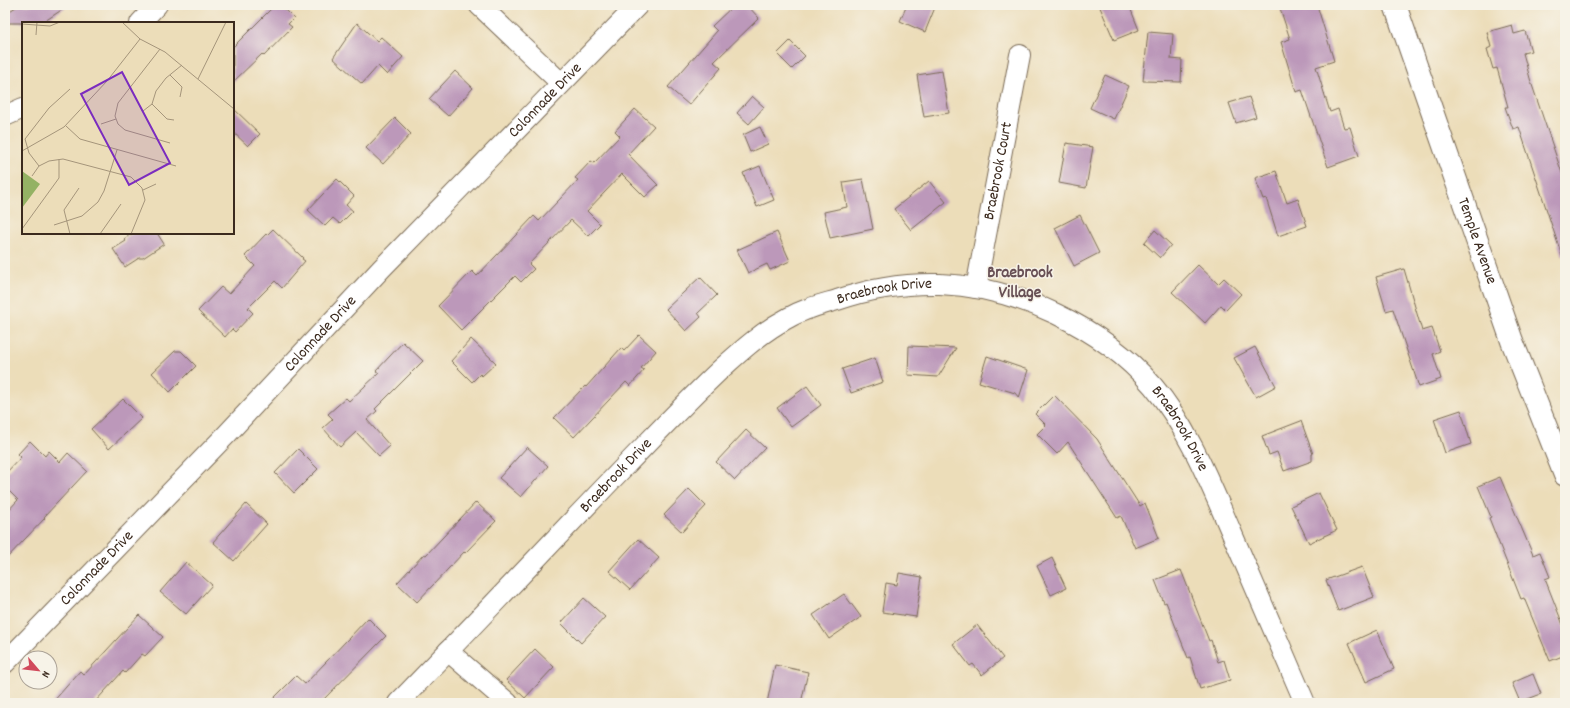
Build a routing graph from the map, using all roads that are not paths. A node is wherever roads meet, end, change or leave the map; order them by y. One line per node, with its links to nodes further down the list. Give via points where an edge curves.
1 (157, 5): 5 (street)
2 (479, 5): 7 (street)
3 (638, 5): 7 (street, Colonnade Drive)
4 (1394, 5): 11 (street, Temple Avenue, via 1512,341)
5 (141, 22)
6 (1020, 54): 10 (street, Braebrook Court)
7 (561, 83): 13 (street, Colonnade Drive)
8 (22, 108): 9 (street)
9 (5, 116)
10 (976, 288): 12 (street, Braebrook Drive, via 939,284 896,286 854,294 802,311 761,334 689,399); 16 (street, Braebrook Drive, via 1032,304 1074,324 1099,338 1128,361 1154,387 1179,423 1210,484)
11 (1565, 476)
12 (448, 651): 14 (street, Braebrook Drive); 15 (street)
13 (5, 663)
14 (398, 703)
15 (508, 703)
16 (1305, 703)

